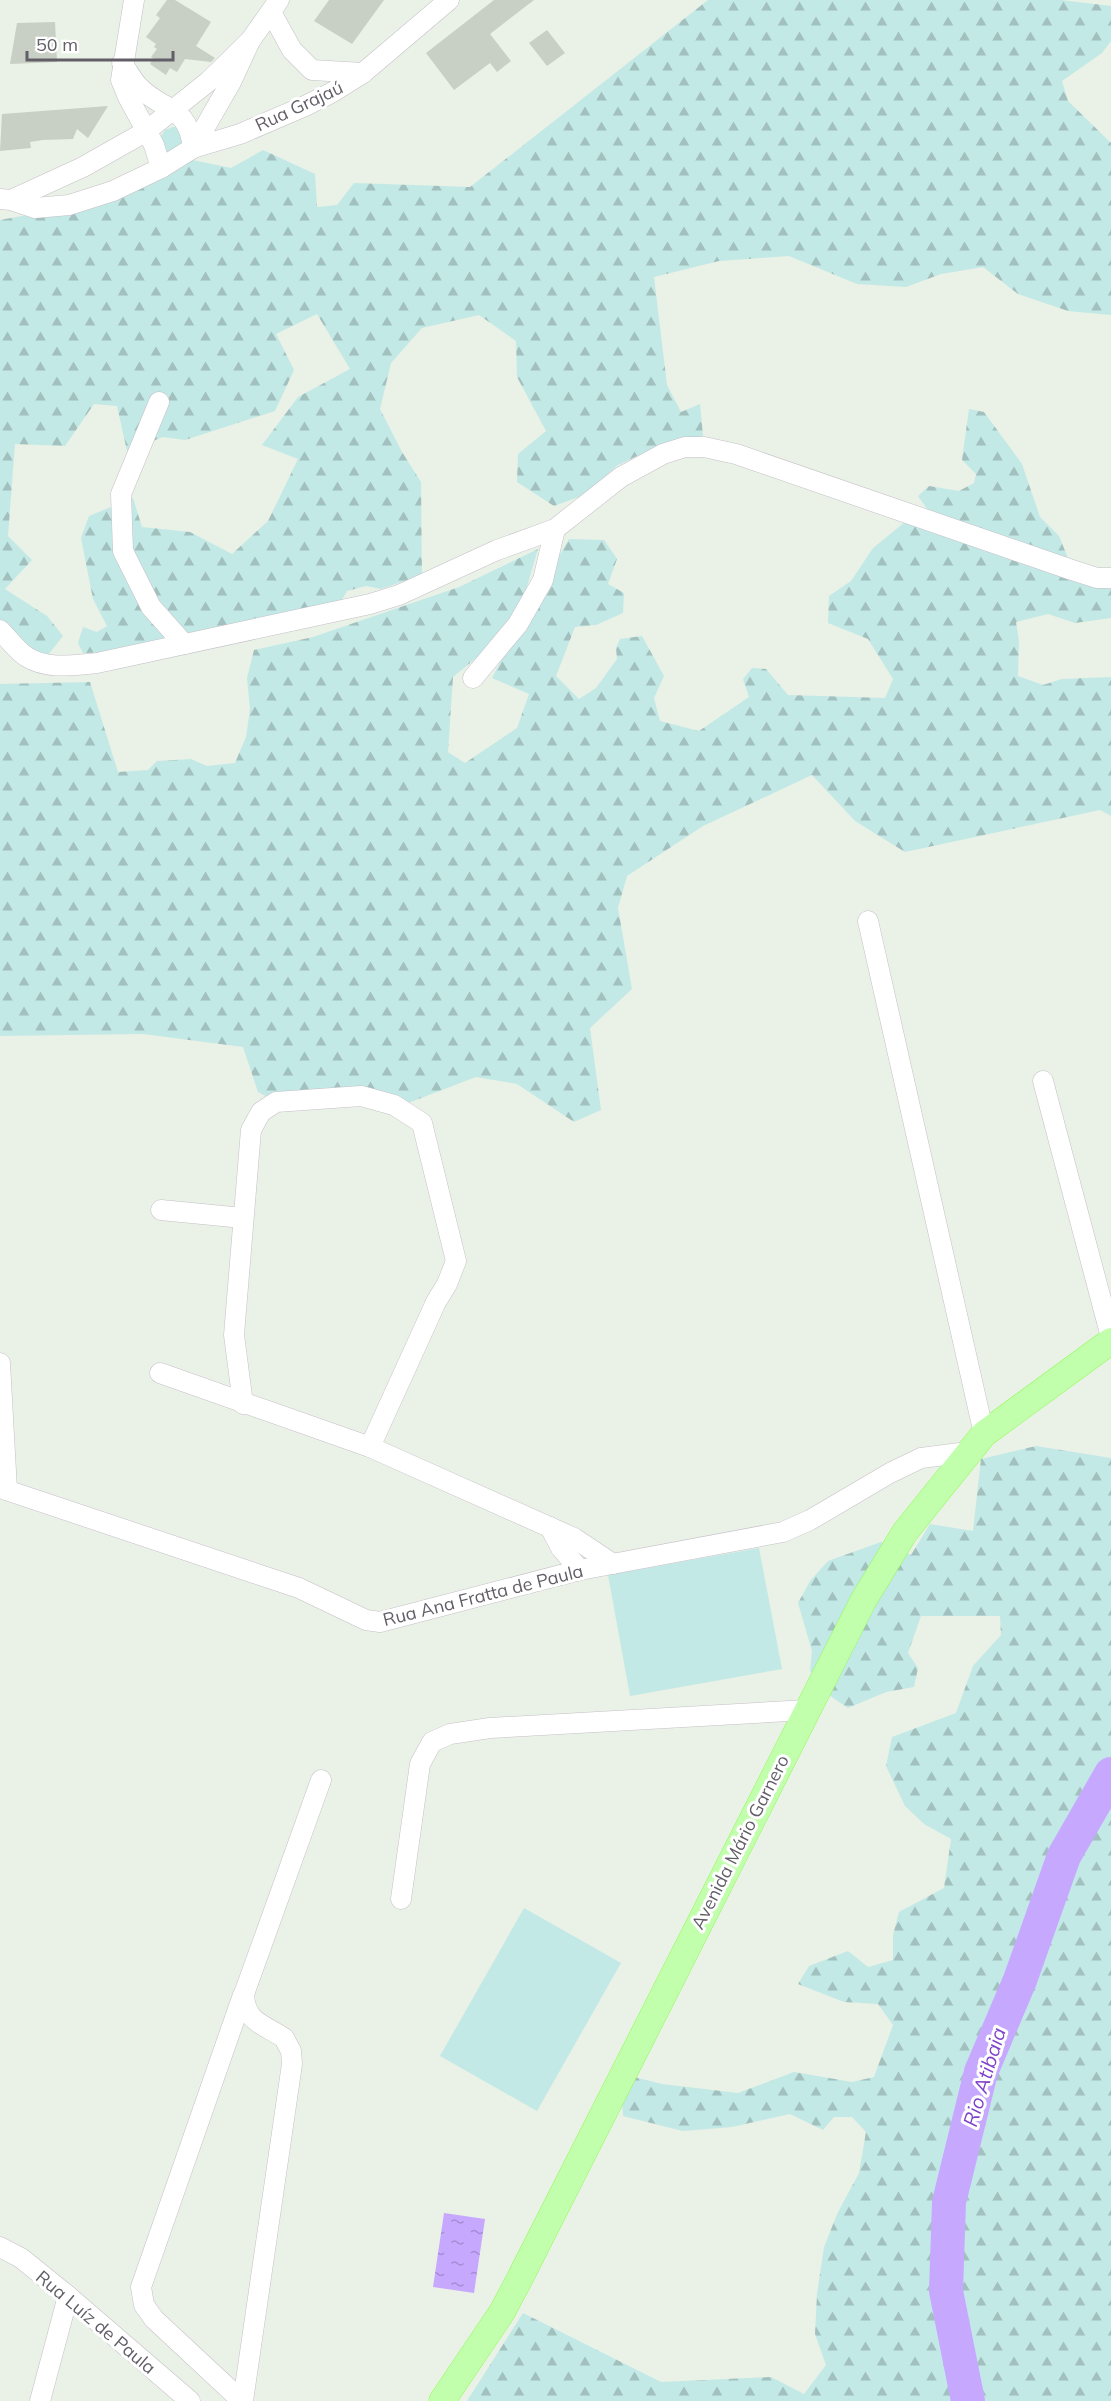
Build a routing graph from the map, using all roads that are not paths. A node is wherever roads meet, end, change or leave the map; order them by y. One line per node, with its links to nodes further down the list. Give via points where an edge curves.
1 (134, 0): 5 (street)
2 (449, 0): 7 (street, Rua Grajaú)
3 (275, 6): 4 (street); 6 (street, via 292,50)
4 (250, 41): 9 (street, via 209,81); 11 (street)
5 (122, 63): 9 (street, via 139,87); 10 (street, via 121,80)
6 (312, 70): 7 (street); 8 (street)
7 (363, 73): 8 (street, Rua Grajaú)
8 (305, 106): 11 (street, Rua Grajaú, via 232,137)
9 (171, 108): 10 (street); 11 (street, via 188,124)
10 (145, 132): 12 (street); 13 (street, via 83,166)
11 (194, 148): 12 (street)
12 (161, 168): 13 (street, via 69,205 35,208)
13 (6, 200)
14 (159, 402): 18 (street, via 121,494 123,551 151,608)
15 (555, 529): 16 (street, via 621,477 663,454 685,447 704,447 759,461 1088,575); 18 (street, via 370,604); 19 (street, via 543,580 518,624)
16 (1111, 578)
17 (0, 630): 18 (street, via 25,657 64,666)
18 (184, 644)
19 (473, 678)
20 (868, 921): 29 (street)
21 (1043, 1081): 24 (street)
22 (160, 1210): 23 (street)
23 (243, 1218): 28 (street, via 234,1335); 30 (street, via 251,1130 261,1112 276,1102 361,1096 394,1104 422,1123 456,1261)
24 (1111, 1336)
25 (1111, 1341): 29 (main road, Avenida Mário Garnero)
26 (0, 1363): 31 (street)
27 (160, 1373): 28 (street)
28 (243, 1404): 30 (street)
29 (976, 1443): 33 (street, Rua Ana Fratta de Paula, via 921,1458 783,1532); 35 (main road, Avenida Mário Garnero, via 905,1532 863,1601)
30 (370, 1447): 32 (street)
31 (4, 1489): 34 (street, Rua Ana Fratta de Paula, via 299,1588 366,1620 380,1622)
32 (550, 1527): 33 (street); 34 (street)
33 (613, 1564): 34 (street, Rua Ana Fratta de Paula)
34 (580, 1570)
35 (807, 1710): 37 (street, via 502,1727 450,1734 432,1742 420,1764); 44 (main road, Avenida Mário Garnero, via 518,2282)
36 (321, 1780): 38 (street)
37 (401, 1899)
38 (244, 1994): 43 (street, via 249,2016 288,2043 292,2064); 43 (street, via 141,2288 144,2305 154,2319)
39 (0, 2247): 40 (street, Rua Luíz de Paula, via 21,2258)
40 (68, 2296): 41 (street); 42 (street, Rua Luíz de Paula)
41 (40, 2401)
42 (190, 2401)
43 (242, 2401)
44 (442, 2401)

